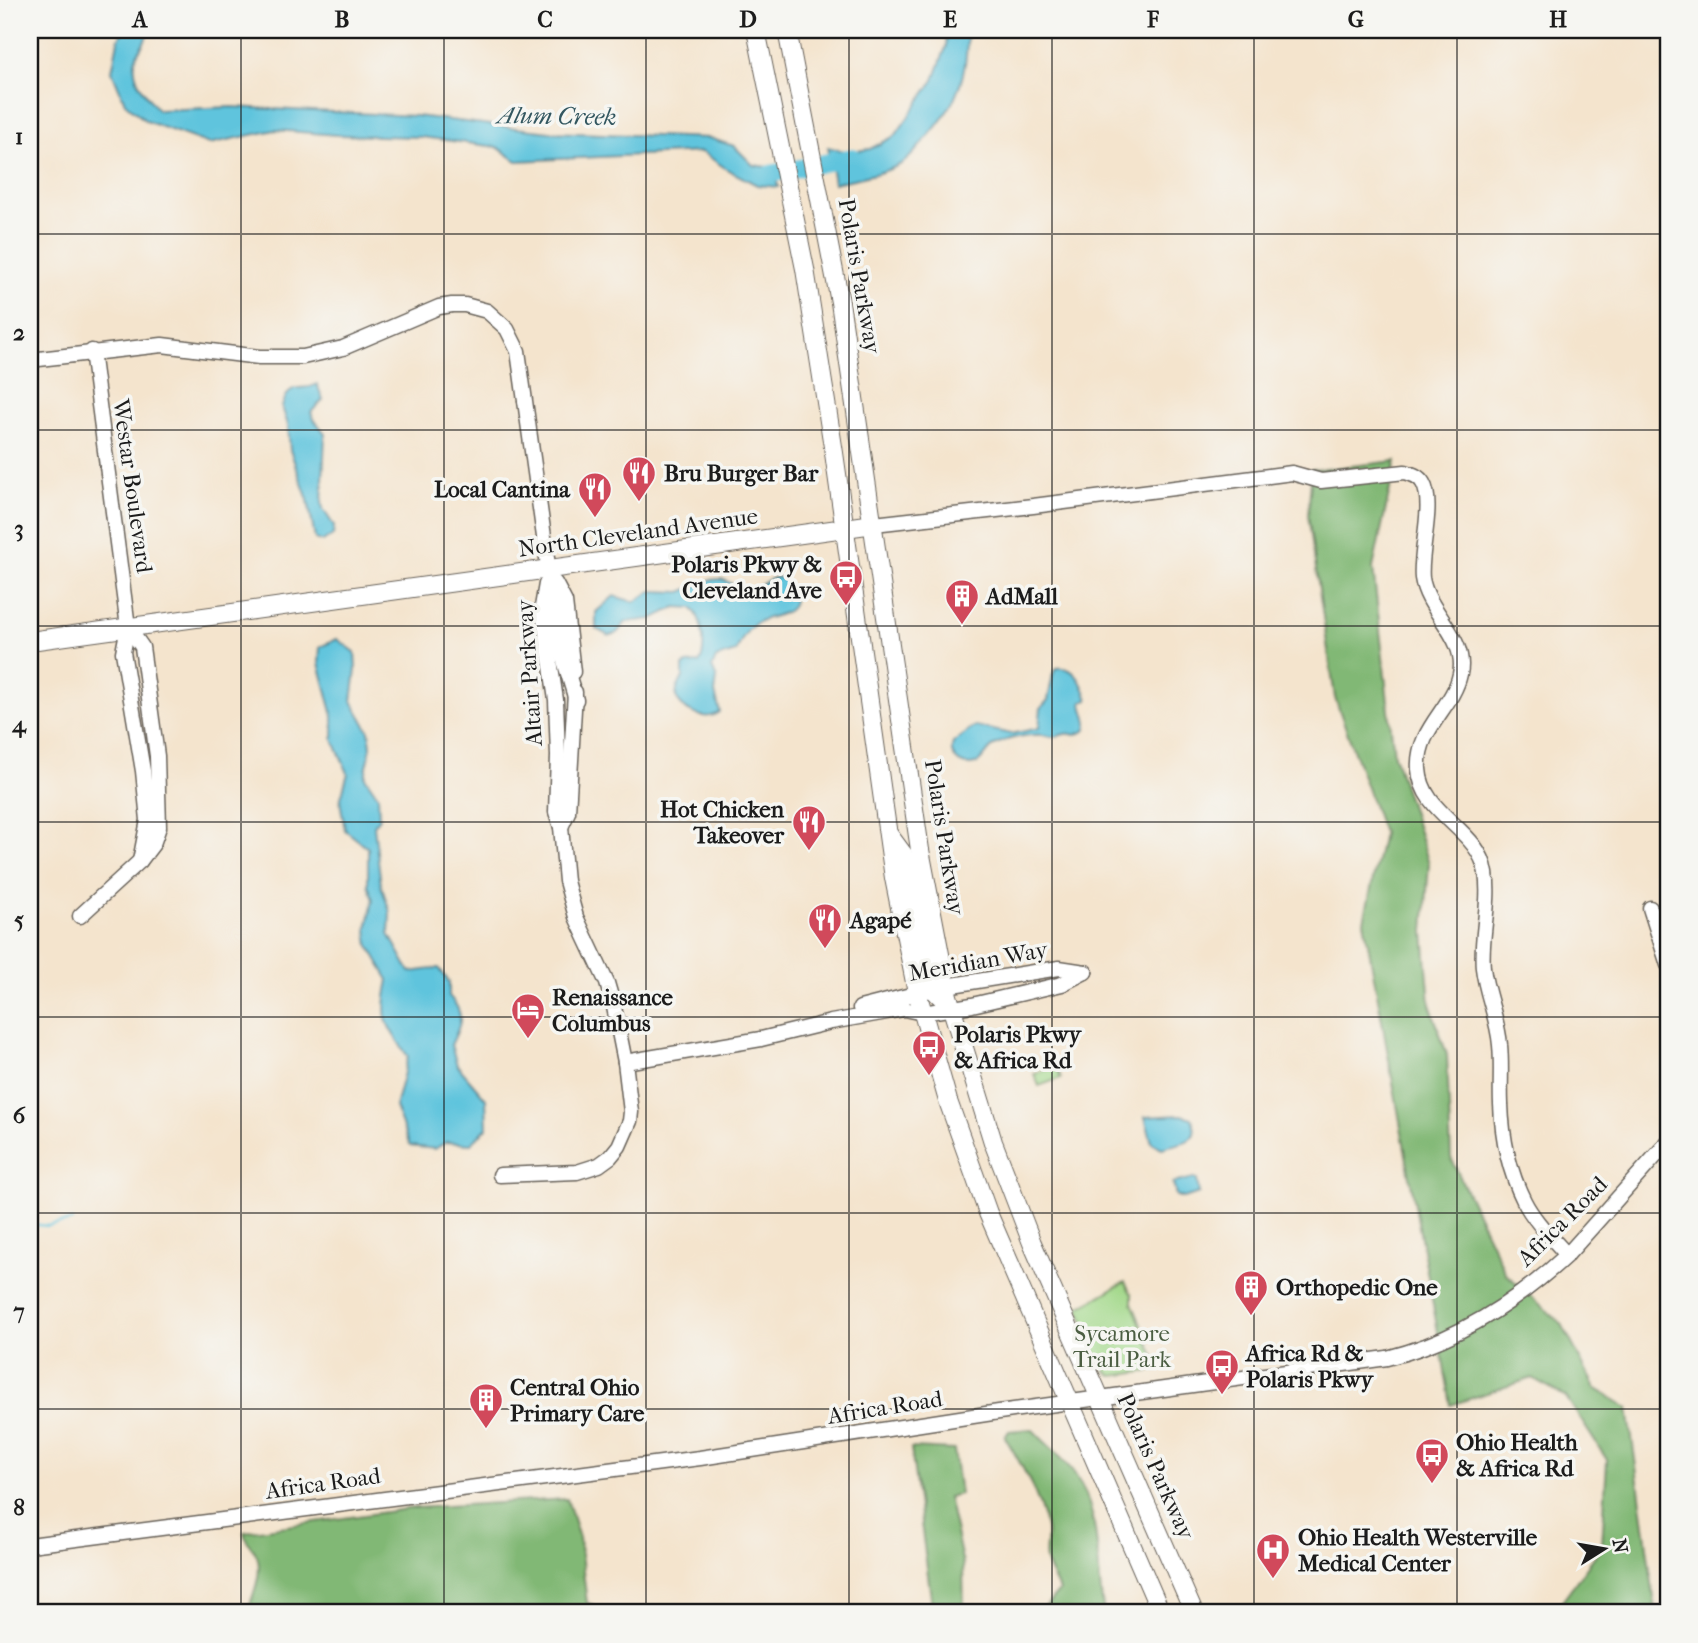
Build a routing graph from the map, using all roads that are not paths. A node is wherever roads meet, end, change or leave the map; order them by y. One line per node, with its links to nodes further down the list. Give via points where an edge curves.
1 (756, 30): 6 (main road, via 807,282)
2 (787, 30): 5 (main road, Polaris Parkway, via 843,315)
3 (92, 351): 4 (street); 7 (street, via 162,345 258,358 303,357 343,348 439,307 465,305 487,310 508,329 518,351); 8 (street, Westar Boulevard)
4 (30, 360)
5 (874, 523): 6 (main road, North Cleveland Avenue); 14 (main road, Polaris Parkway, via 920,850); 21 (street, North Cleveland Avenue, via 1292,473 1321,481 1405,472 1423,483 1427,511 1422,576 1427,597 1454,638 1461,674 1420,750 1420,781 1435,807 1481,855 1486,872 1483,967 1500,1043 1502,1133 1524,1202)
6 (845, 528): 7 (main road, North Cleveland Avenue); 14 (main road, via 887,832 903,854)
7 (549, 569): 8 (main road, North Cleveland Avenue); 10 (street, Altair Parkway, via 542,607 556,700 556,813); 10 (street, Altair Parkway, via 565,603 576,700 568,813)
8 (128, 627): 9 (main road, North Cleveland Avenue); 12 (street, Westar Boulevard, via 123,652 148,820 140,860)
9 (30, 641)
10 (561, 827): 18 (street, Altair Parkway, via 566,881 576,917 607,983)
11 (1650, 908): 13 (street)
12 (80, 916)
13 (1668, 965)
14 (932, 989): 15 (main road); 15 (street, Meridian Way, via 1059,968 1085,972 1062,984); 16 (main road, Polaris Parkway); 17 (street, Meridian Way)
15 (951, 1007): 16 (street, Meridian Way); 22 (main road, Polaris Parkway, via 993,1142)
16 (923, 1013): 17 (street, Meridian Way, via 904,1009); 23 (main road, Polaris Parkway, via 951,1112 988,1213)
17 (810, 1027): 18 (street, Meridian Way)
18 (625, 1062): 20 (street, Altair Parkway, via 631,1121 610,1157 578,1172)
19 (1668, 1142): 21 (street, Africa Road)
20 (500, 1175)
21 (1567, 1255): 22 (street, Africa Road, via 1493,1314 1414,1351)
22 (1100, 1399): 23 (street, Africa Road); 26 (main road, Polaris Parkway)
23 (1069, 1403): 24 (street, Africa Road, via 700,1458); 25 (main road, Polaris Parkway)
24 (30, 1545)
25 (1161, 1613)
26 (1194, 1613)

